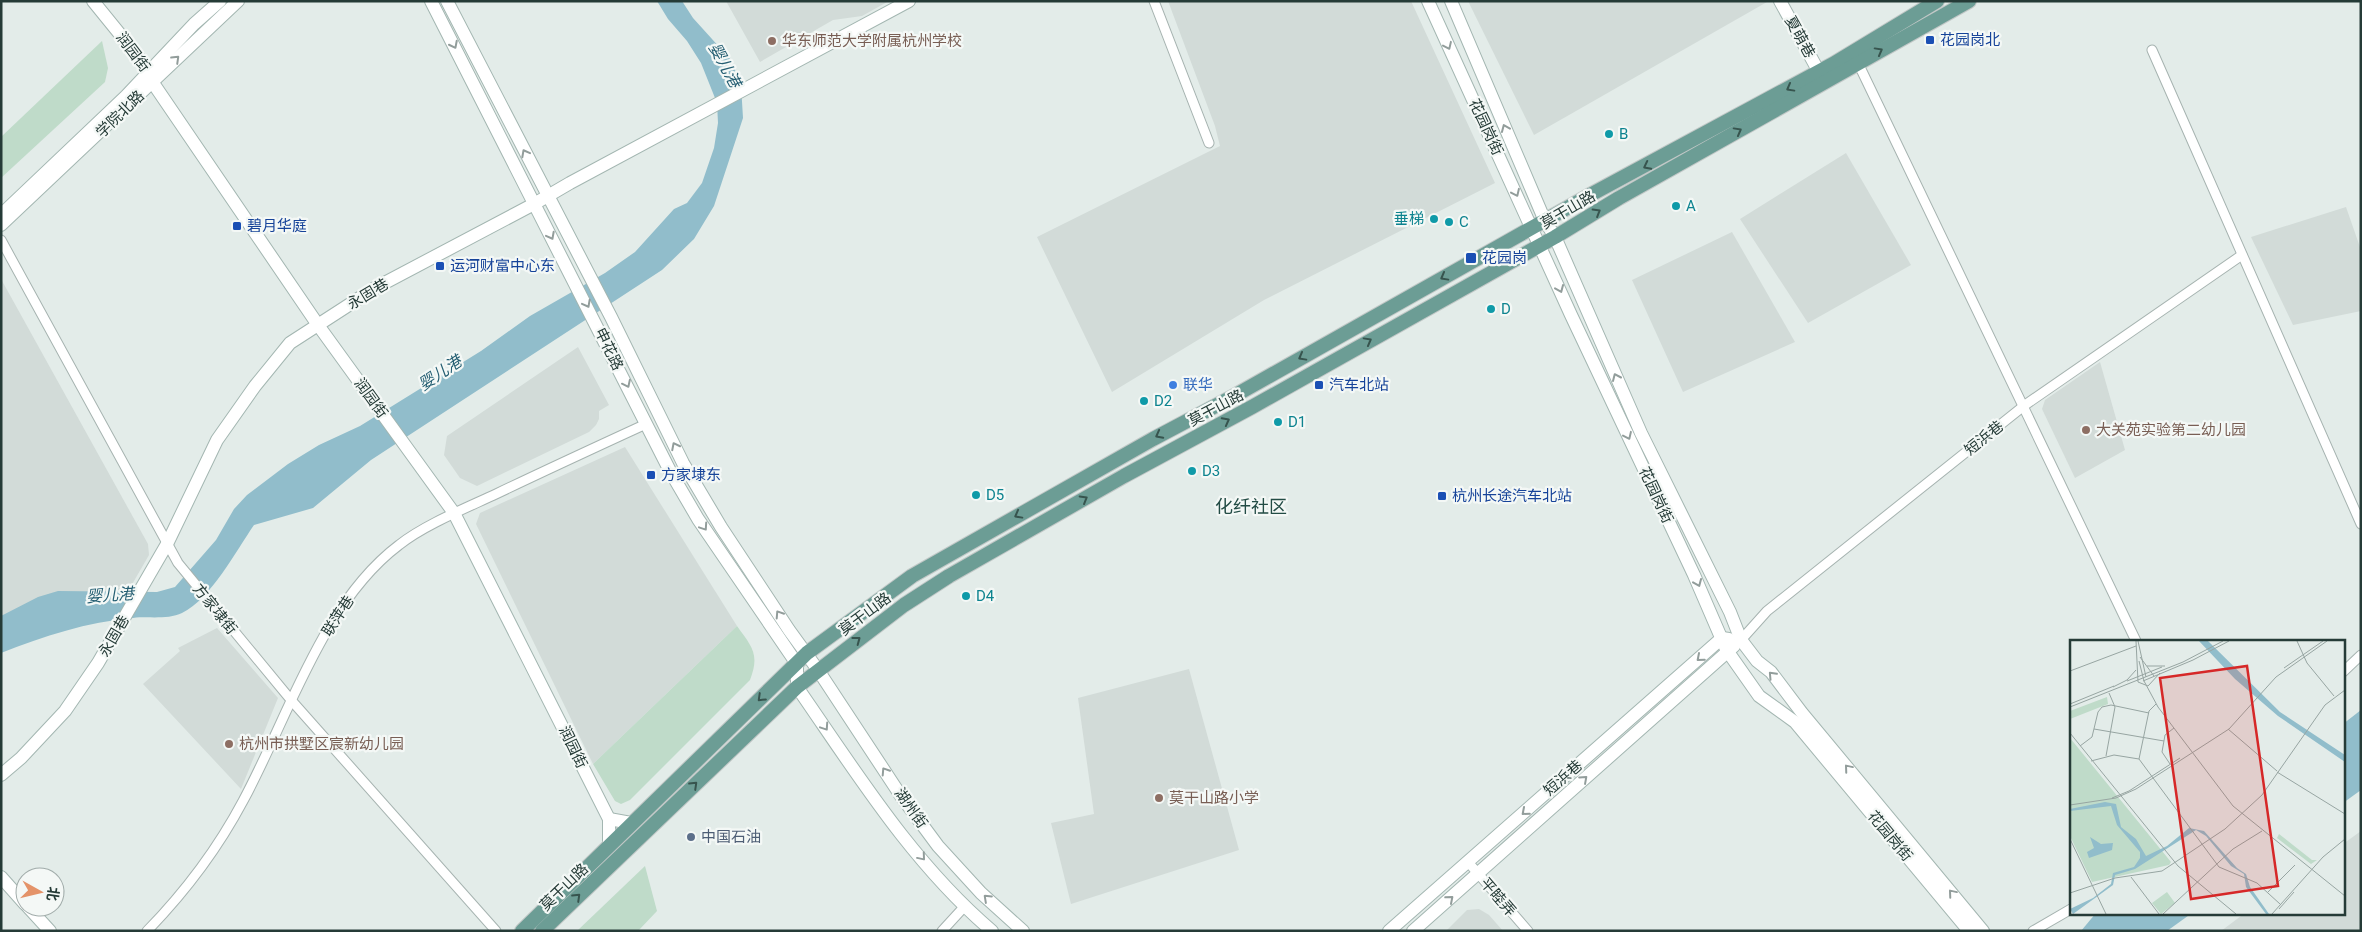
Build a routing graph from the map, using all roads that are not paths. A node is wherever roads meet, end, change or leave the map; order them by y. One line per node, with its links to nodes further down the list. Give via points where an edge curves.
1 (93, 1): 15 (street, 润园街)
2 (220, 1): 15 (street, 学院北路)
3 (238, 1): 17 (street, 学院北路, one-way to 3)
4 (431, 1): 20 (street, 申花路, one-way to 20)
5 (447, 1): 19 (street, 申花路, one-way to 5)
6 (909, 1): 19 (street, 永固巷)
7 (1154, 1): 18 (street)
8 (1428, 1): 24 (street, 花园岗街, one-way to 24)
9 (1451, 1): 22 (street, 花园岗街, one-way to 9)
10 (1780, 1): 16 (street, 夏萌巷)
11 (1937, 1): 16 (main road, 莫干山路)
12 (1969, 1): 14 (main road, 莫干山路, one-way to 12)
13 (2152, 50): 28 (street)
14 (1858, 63): 25 (main road, 莫干山路, one-way to 14); 30 (street)
15 (149, 70): 17 (street, 润园街); 21 (street, 学院北路, via 126,96)
16 (1819, 72): 22 (main road, 莫干山路, one-way to 22)
17 (152, 83): 23 (street, 学院北路); 29 (street, 润园街)
18 (1209, 143)
19 (548, 196): 20 (street, 永固巷); 39 (street, 申花路, one-way to 19, via 740,558 698,490)
20 (534, 204): 29 (street, 永固巷, via 375,288); 31 (street, 申花路, one-way to 31)
21 (1, 214)
22 (1545, 221): 24 (main road, 莫干山路); 25 (street, 花园岗街)
23 (1, 226)
24 (1533, 229): 27 (street, 花园岗街); 39 (main road, 莫干山路, one-way to 39, via 932,563)
25 (1555, 237): 27 (main road, 莫干山路); 36 (street, 花园岗街, one-way to 25, via 1640,433)
26 (1, 240): 34 (street, 方家埭街)
27 (1540, 244): 35 (street, 花园岗街, one-way to 35); 42 (main road, 莫干山路, one-way to 27, via 904,605 949,576)
28 (2242, 255): 30 (street, 短浜巷); 33 (street)
29 (318, 325): 32 (street, 润园街); 34 (street, 永固巷, via 290,343 254,386 217,440)
30 (2025, 405): 36 (street, 短浜巷, via 1767,611); 37 (street)
31 (646, 424): 32 (street, 联萍巷); 41 (street, 申花路, one-way to 41, via 698,519)
32 (454, 513): 45 (street, 联萍巷, via 399,544 363,579 335,617); 48 (street, 润园街)
33 (2361, 524)
34 (167, 544): 45 (street, 方家埭街, via 178,563); 47 (street, 永固巷, via 98,663 65,711)
35 (1722, 638): 36 (street); 38 (street, 花园岗街); 51 (street, 短浜巷, one-way to 51)
36 (1741, 640): 38 (street, 短浜巷); 46 (street, 花园岗街, one-way to 36, via 1771,672 1757,661)
37 (2136, 640)
38 (1728, 651): 46 (street, 花园岗街, via 1759,696); 52 (street, 短浜巷, one-way to 38)
39 (807, 654): 41 (main road, 莫干山路); 42 (street, 申花路)
40 (2361, 655): 43 (street)
41 (796, 664): 44 (street); 49 (main road, 莫干山路, one-way to 49)
42 (818, 670): 44 (main road, 莫干山路); 65 (street, 湖州街, one-way to 42, via 938,846)
43 (2344, 671)
44 (797, 687): 55 (street, 湖州街, one-way to 55, via 891,821); 62 (main road, 莫干山路, one-way to 44)
45 (291, 700): 59 (street, 联萍巷, via 243,801 207,860 171,907); 60 (street, 方家埭街)
46 (1799, 717): 69 (street, 花园岗街); 70 (street, 花园岗街, one-way to 46)
47 (1, 775)
48 (609, 819): 49 (street); 50 (street, 润园街)
49 (631, 823): 50 (main road, 莫干山路)
50 (609, 844): 61 (main road, 莫干山路)
51 (1468, 862): 52 (street, 平睦弄); 66 (street, 短浜巷)
52 (1478, 874): 67 (street, 短浜巷, one-way to 52); 68 (street, 平睦弄)
53 (1, 877): 54 (street)
54 (15, 893)
55 (964, 907): 63 (street); 64 (street, 湖州街)
56 (2070, 910): 71 (street)
57 (37, 917): 58 (street)
58 (50, 931)
59 (147, 931)
60 (496, 931)
61 (522, 931)
62 (542, 931)
63 (942, 931)
64 (992, 931)
65 (1022, 931)
66 (1389, 931)
67 (1413, 931)
68 (1528, 931)
69 (1969, 931)
70 (1983, 931)
71 (2033, 931)

